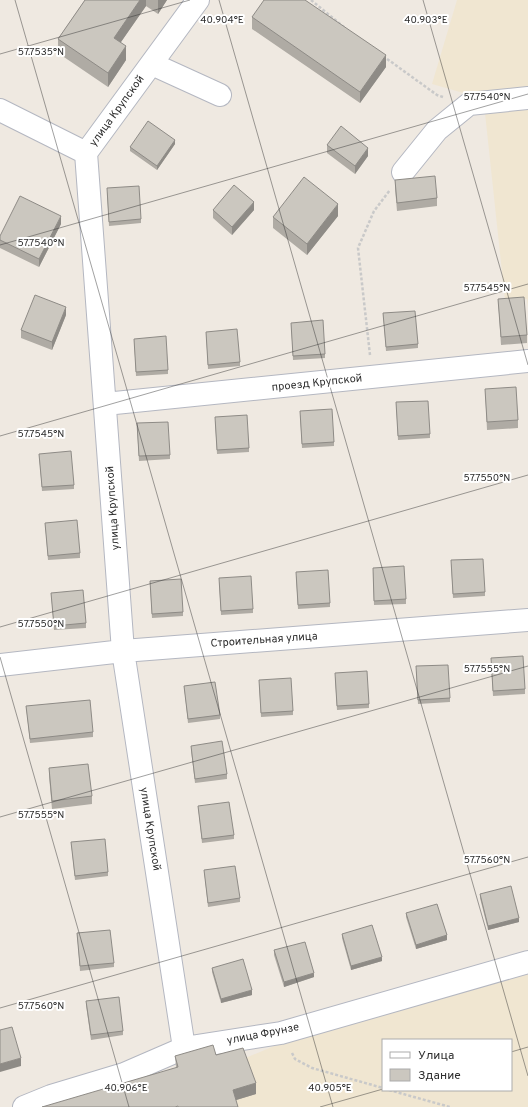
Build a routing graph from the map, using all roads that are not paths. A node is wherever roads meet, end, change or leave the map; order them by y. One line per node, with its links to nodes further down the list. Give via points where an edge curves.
1 (198, 0): 2 (street, улица Крупской)
2 (152, 64): 3 (street); 6 (street, улица Крупской)
3 (220, 95)
4 (528, 98): 7 (street, via 468,104 438,130)
5 (0, 110): 6 (street)
6 (86, 153): 9 (street, улица Крупской)
7 (403, 172)
8 (528, 361): 9 (street, проезд Крупской)
9 (105, 404): 11 (street, улица Крупской)
10 (528, 620): 11 (street, Строительная улица)
11 (123, 651): 12 (street, Строительная улица); 14 (street, улица Крупской)
12 (0, 665)
13 (528, 962): 14 (street, улица Фрунзе, via 281,1033)
14 (184, 1048): 15 (street, улица Фрунзе, via 124,1074)
15 (24, 1107)

